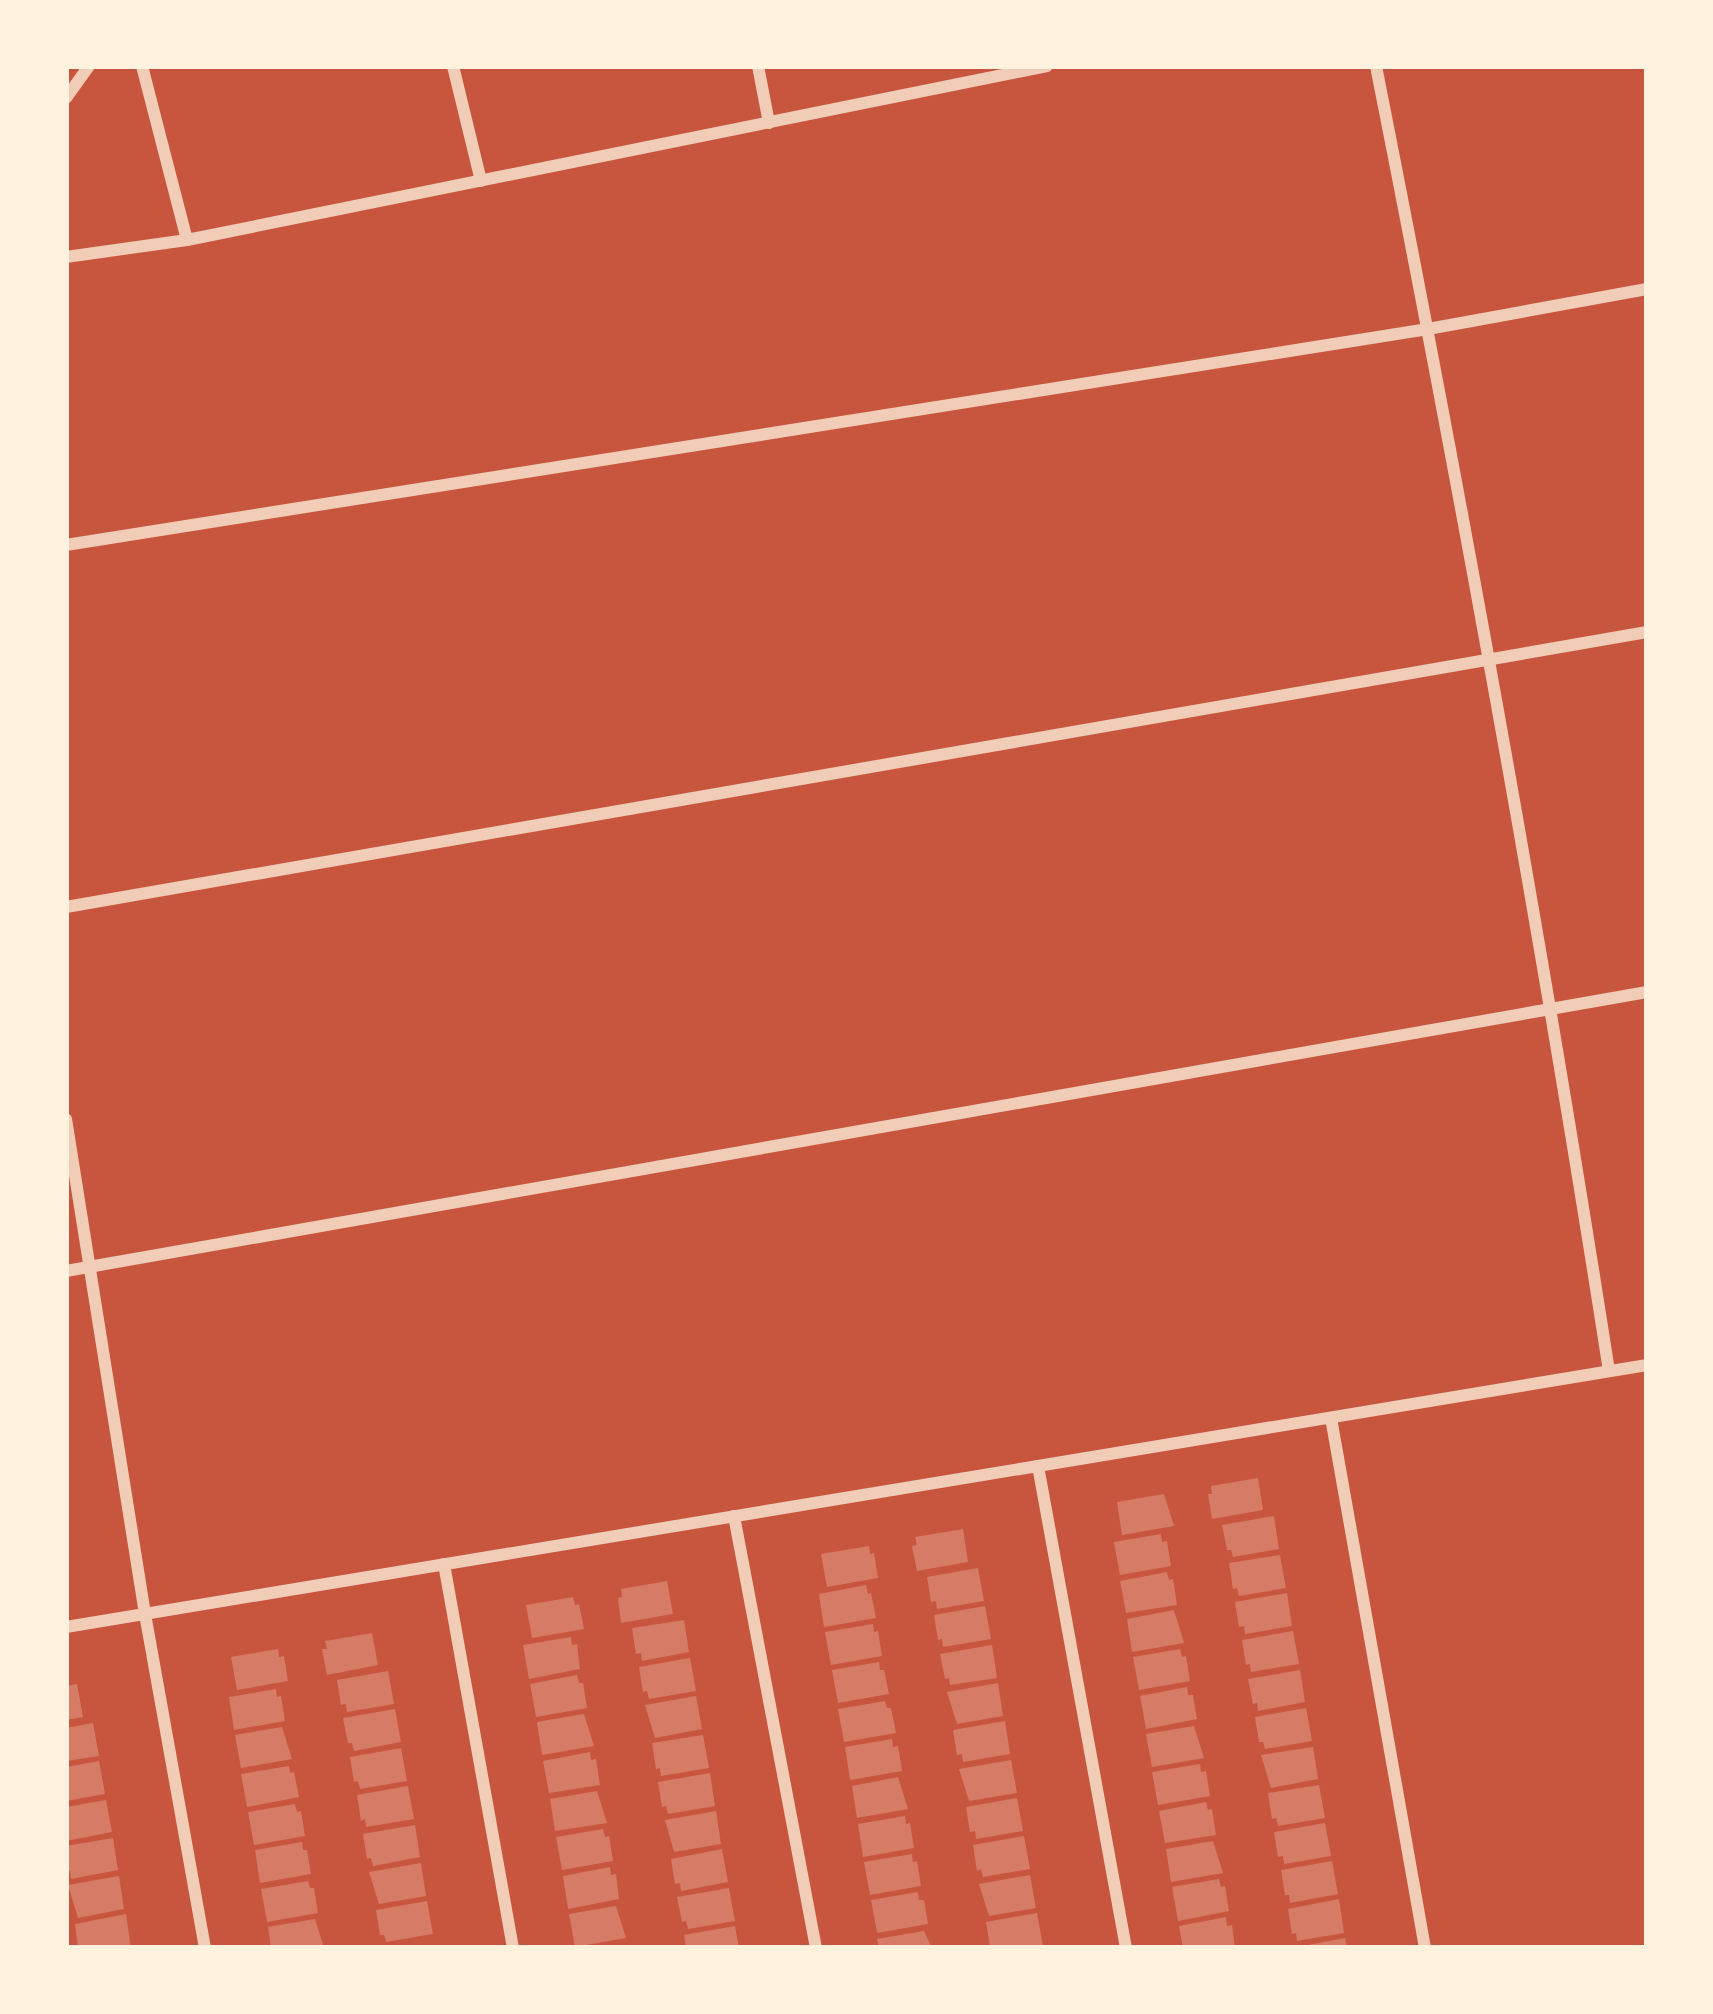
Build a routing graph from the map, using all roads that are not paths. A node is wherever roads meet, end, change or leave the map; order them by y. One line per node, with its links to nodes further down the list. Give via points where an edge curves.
1 (89, 66): 7 (street)
2 (142, 66): 10 (street)
3 (453, 66): 9 (street)
4 (758, 66): 8 (street)
5 (1047, 66): 8 (street)
6 (1376, 66): 13 (street)
7 (66, 98)
8 (770, 123): 9 (street)
9 (481, 181): 10 (street)
10 (187, 240): 11 (street)
11 (66, 257)
12 (1647, 289): 13 (street)
13 (1428, 329): 14 (street); 16 (street)
14 (66, 545)
15 (1647, 632): 16 (street)
16 (1490, 659): 17 (street); 19 (street)
17 (66, 908)
18 (1647, 992): 19 (street)
19 (1552, 1008): 21 (street); 24 (street)
20 (66, 1119): 21 (street)
21 (89, 1267): 22 (street); 29 (street)
22 (66, 1271)
23 (1647, 1365): 24 (street)
24 (1609, 1372): 25 (street)
25 (1331, 1418): 26 (street); 35 (street)
26 (1038, 1466): 27 (street); 34 (street)
27 (734, 1516): 28 (street); 33 (street)
28 (444, 1564): 29 (street); 32 (street)
29 (145, 1614): 30 (street); 31 (street)
30 (66, 1627)
31 (205, 1948)
32 (513, 1948)
33 (816, 1948)
34 (1126, 1948)
35 (1425, 1948)

